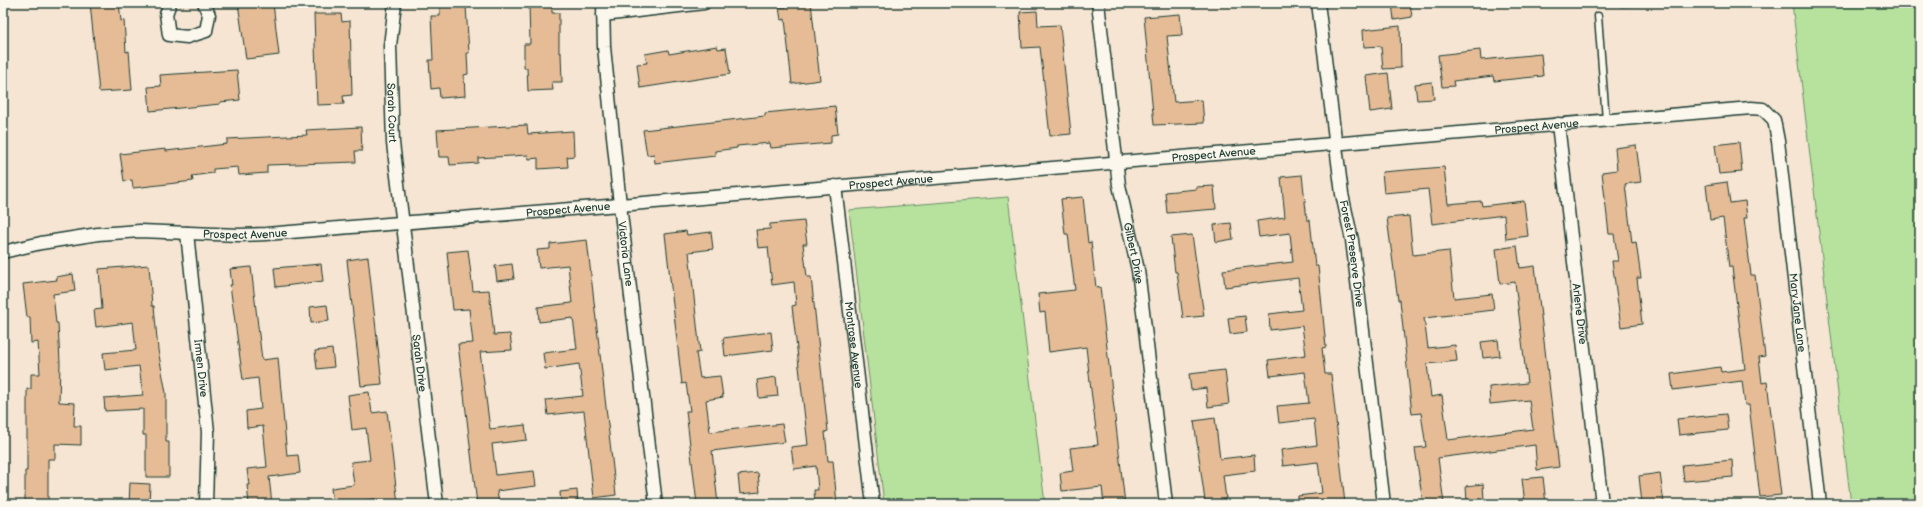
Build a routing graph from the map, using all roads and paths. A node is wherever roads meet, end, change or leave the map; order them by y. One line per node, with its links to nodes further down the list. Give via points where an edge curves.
1 (170, 3): 2 (street, via 166,14 169,35 187,37 206,31 209,15)
2 (204, 3)
3 (395, 3): 17 (street, Sarah Court, via 390,46 393,143)
4 (602, 3): 8 (street, Victoria Lane)
5 (704, 3): 8 (street)
6 (1098, 3): 14 (street, Gilbert Drive)
7 (1318, 3): 13 (street, Forest Preserve Drive)
8 (603, 16): 16 (street, Victoria Lane)
9 (1598, 16): 10 (lane)
10 (1606, 120): 11 (street, Prospect Avenue, via 1750,108 1763,109); 12 (street, Prospect Avenue)
11 (1774, 120): 27 (street, Mary Jane Lane)
12 (1558, 124): 13 (street, Prospect Avenue); 26 (street, Arlene Drive)
13 (1336, 144): 14 (street, Prospect Avenue); 25 (street, Forest Preserve Drive, via 1352,240)
14 (1117, 162): 15 (street, Prospect Avenue); 24 (street, Gilbert Drive, via 1119,185 1138,270)
15 (835, 186): 16 (street, Prospect Avenue); 23 (street, Montrose Avenue)
16 (620, 205): 17 (street, Prospect Avenue); 22 (street, Victoria Lane)
17 (402, 222): 18 (street, Prospect Avenue, via 246,235); 21 (street, Sarah Drive)
18 (186, 233): 19 (street, Prospect Avenue, via 140,231 98,234); 20 (street, Irmen Drive, via 208,432)
19 (3, 252)
20 (206, 504)
21 (438, 504)
22 (656, 504)
23 (873, 504)
24 (1166, 504)
25 (1384, 504)
26 (1602, 504)
27 (1820, 504)

